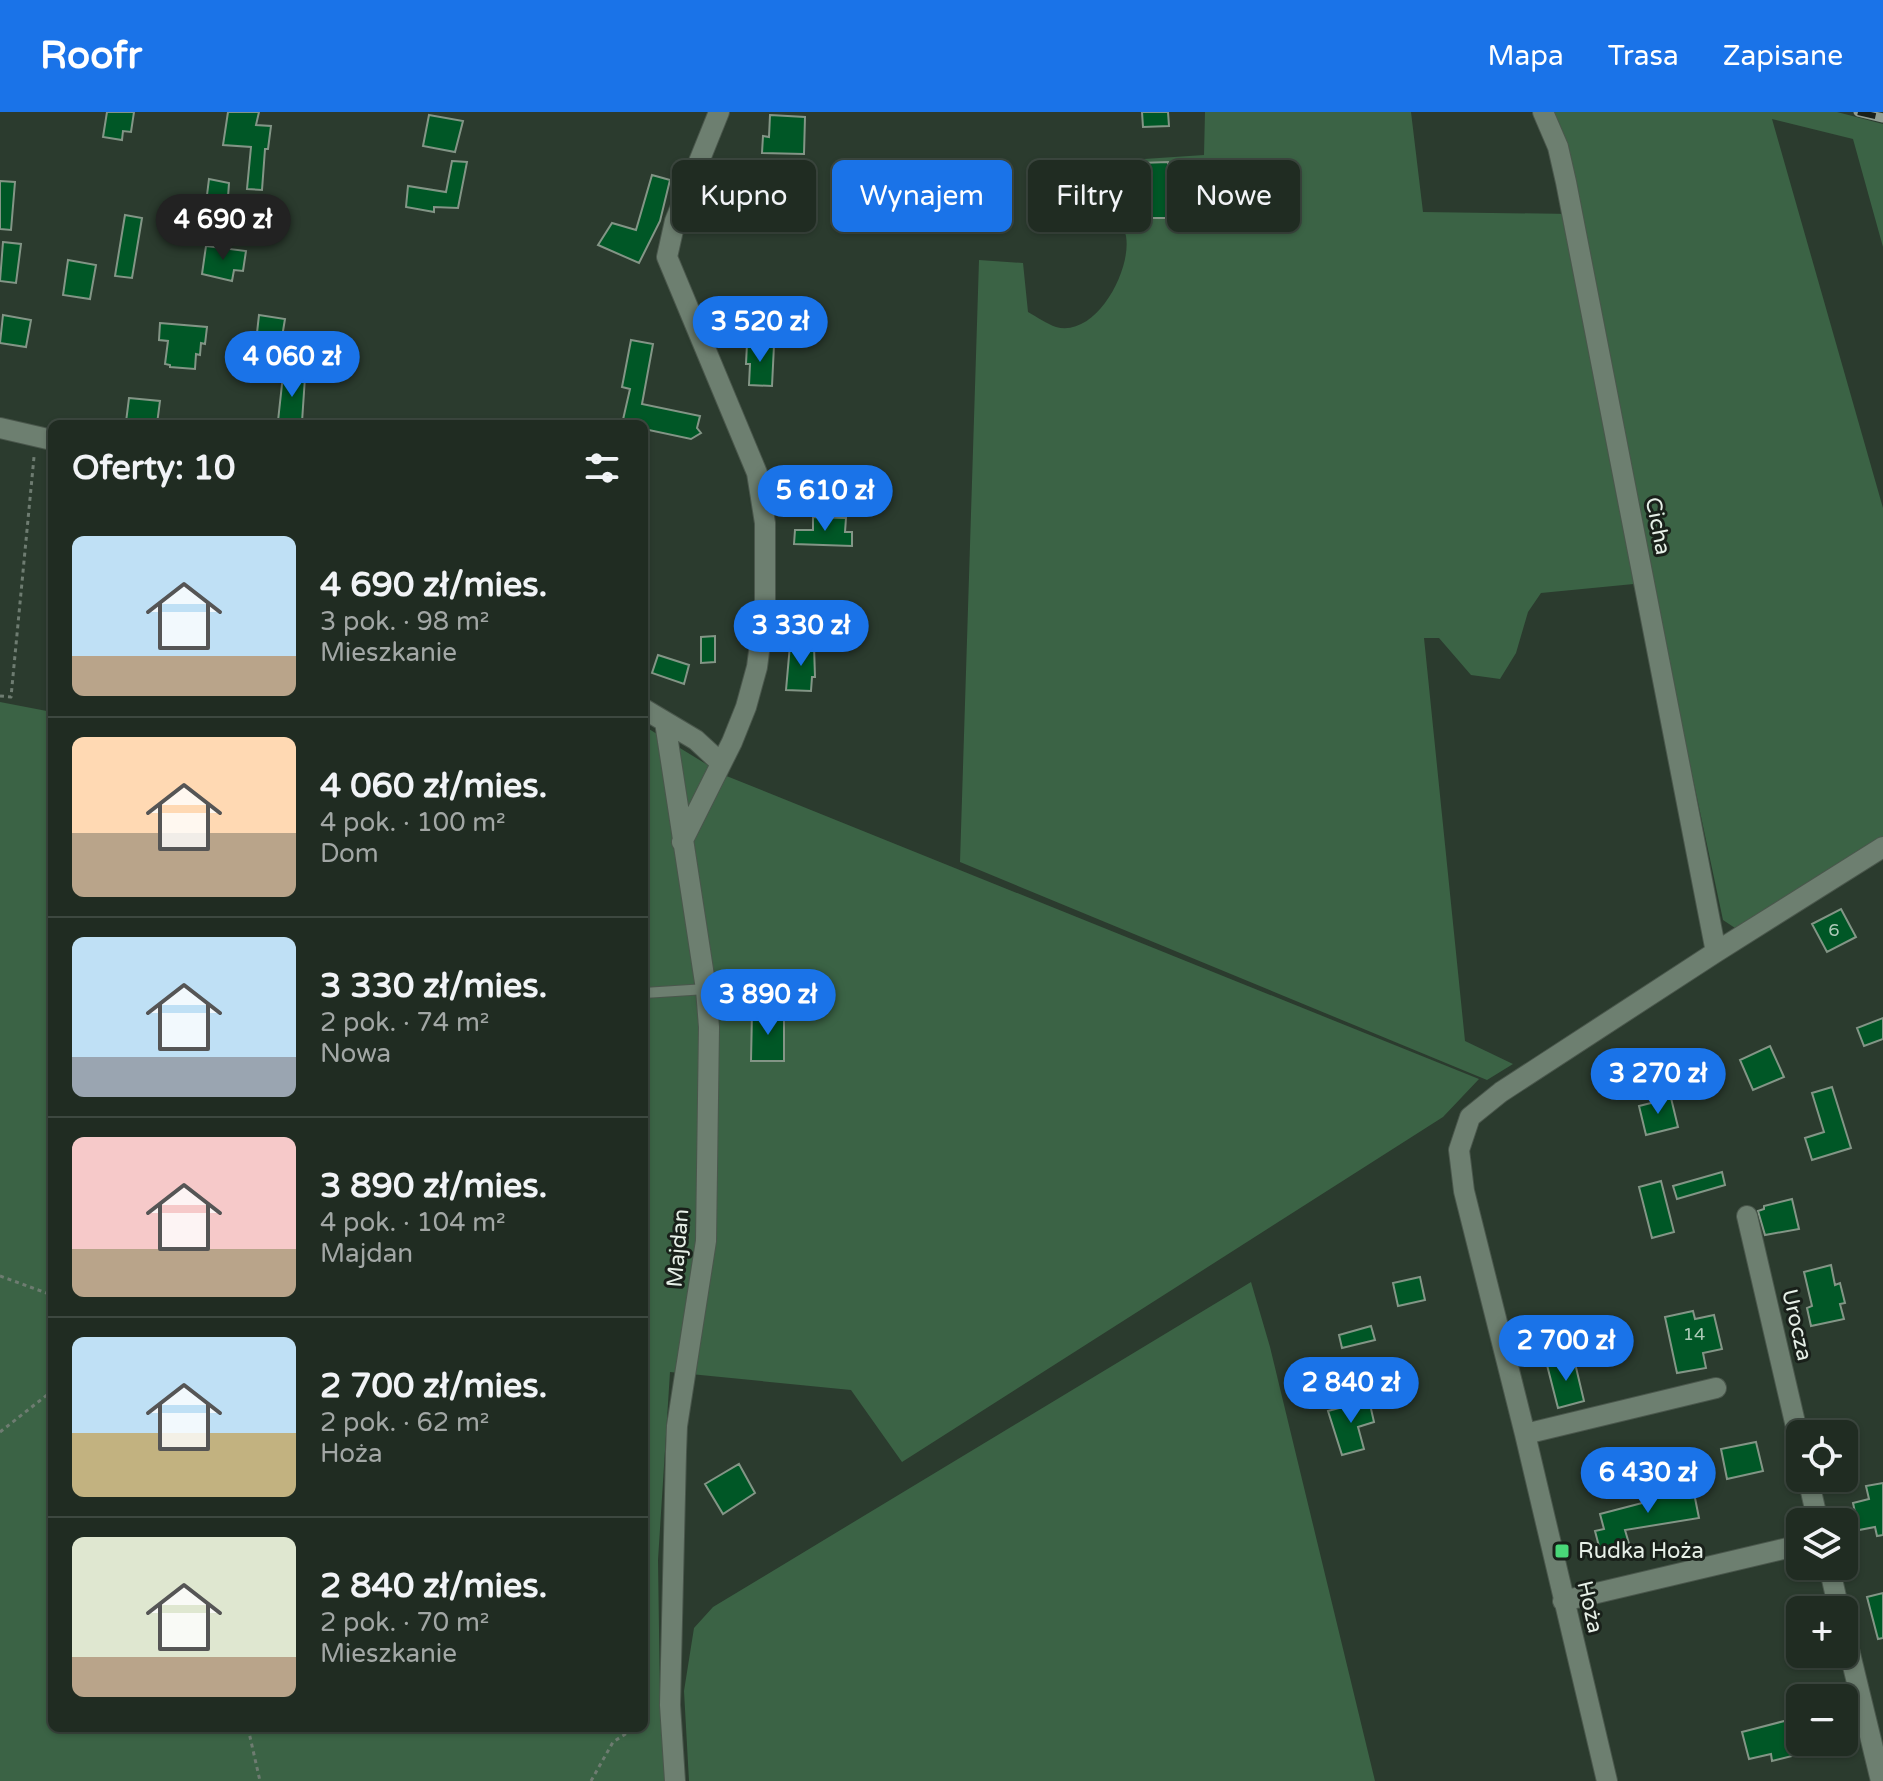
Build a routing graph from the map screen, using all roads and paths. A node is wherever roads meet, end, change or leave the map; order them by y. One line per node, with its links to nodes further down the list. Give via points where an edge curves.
1 (719, 112): 8 (street, via 675,221 667,257 757,473 762,498 765,605 757,667)
2 (1543, 112): 11 (street, Cicha, via 1566,182)
3 (0, 428): 4 (street)
4 (44, 437): 5 (path, via 11,697)
5 (0, 696)
6 (648, 711): 7 (street)
7 (665, 722): 8 (street); 9 (street, Majdan)
8 (721, 763): 9 (street)
9 (682, 842): 12 (street, Majdan)
10 (1883, 847): 11 (street)
11 (1716, 952): 21 (street, Hoża, via 1470,1117 1459,1150 1464,1191)
12 (706, 989): 13 (lane); 29 (street, Majdan, via 706,1241 677,1426 670,1705)
13 (648, 993)
14 (1747, 1216): 19 (street, Urocza)
15 (0, 1276): 16 (path)
16 (48, 1294)
17 (1716, 1388): 21 (street)
18 (48, 1394): 20 (path)
19 (1794, 1420)
20 (0, 1432)
21 (1525, 1434): 23 (street, Hoża)
22 (1786, 1548): 23 (street)
23 (1563, 1601): 30 (street, Hoża)
24 (1853, 1668): 31 (street)
25 (249, 1732): 27 (path)
26 (629, 1732): 28 (path, via 613,1742)
27 (260, 1781)
28 (591, 1781)
29 (675, 1781)
30 (1607, 1781)
31 (1881, 1781)

